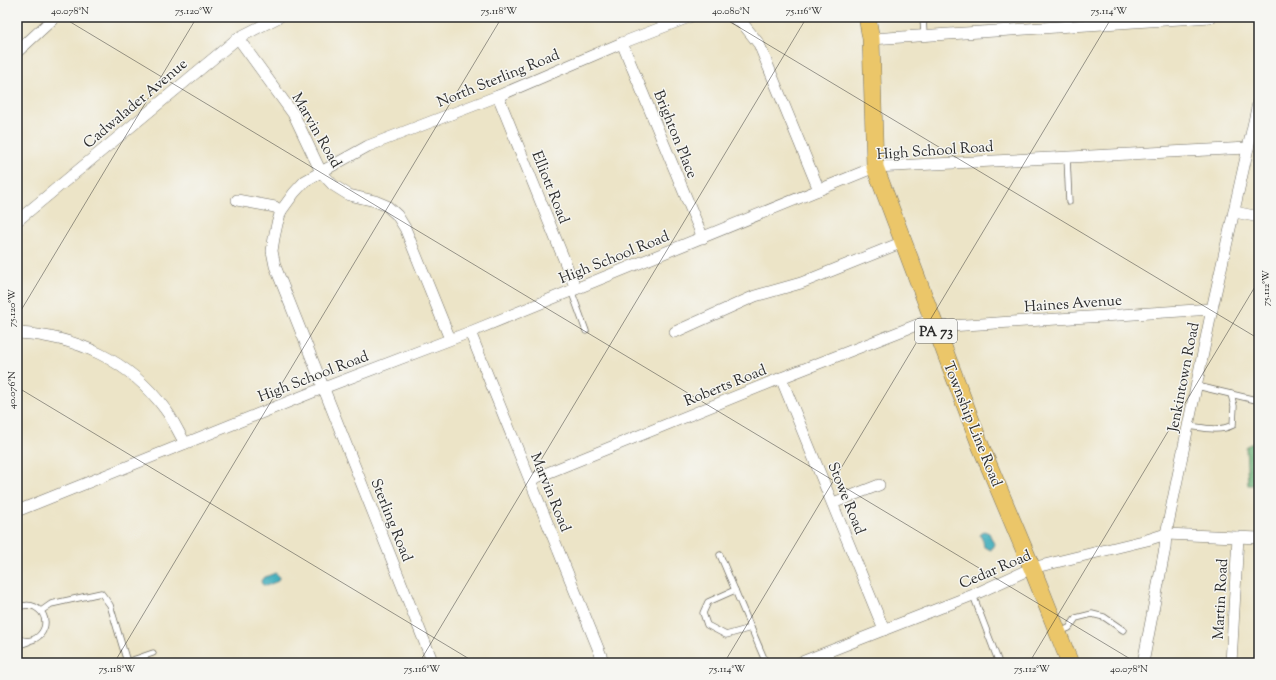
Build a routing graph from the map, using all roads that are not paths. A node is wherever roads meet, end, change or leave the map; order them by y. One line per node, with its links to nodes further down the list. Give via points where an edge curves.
1 (55, 17): 12 (street)
2 (279, 17): 9 (street, Cadwalader Avenue)
3 (689, 17): 11 (street, North Sterling Road)
4 (732, 17): 19 (street, via 744,25 759,44)
5 (867, 17): 10 (main road, Township Line Road / PA 73)
6 (923, 17): 8 (lane)
7 (1211, 17): 8 (street)
8 (924, 35): 10 (street)
9 (238, 38): 18 (street, Marvin Road, via 294,115); 25 (street, Cadwalader Avenue)
10 (872, 39): 17 (main road, Township Line Road / PA 73)
11 (622, 43): 13 (street, North Sterling Road); 26 (street, Brighton Place)
12 (17, 52)
13 (498, 96): 18 (street, North Sterling Road, via 368,146); 28 (street, Elliott Road)
14 (1259, 99): 15 (street, Jenkintown Road)
15 (1248, 148): 16 (street, High School Road); 23 (street, Jenkintown Road)
16 (1067, 157): 17 (street, High School Road); 21 (lane)
17 (875, 167): 19 (street, High School Road); 27 (main road, Township Line Road / PA 73)
18 (321, 172): 22 (street, North Sterling Road, via 305,181); 35 (street, Marvin Road, via 333,185 349,195 376,201 397,215 405,228)
19 (819, 190): 26 (street, High School Road)
20 (237, 200): 22 (street, via 275,207)
21 (1069, 202)
22 (281, 211): 38 (street, Sterling Road, via 272,251 275,266)
23 (1234, 212): 24 (street); 29 (street, Jenkintown Road)
24 (1259, 217)
25 (17, 221)
26 (702, 238): 28 (street, High School Road)
27 (903, 242): 30 (main road, Township Line Road / PA 73); 33 (street, via 801,283 755,296)
28 (573, 290): 31 (lane); 32 (street, High School Road)
29 (1212, 309): 30 (street, Haines Avenue); 37 (street, Jenkintown Road)
30 (933, 323): 36 (street, Roberts Road); 51 (main road, Township Line Road / PA 73)
31 (586, 331)
32 (470, 332): 35 (street, High School Road); 43 (street, Marvin Road)
33 (674, 332)
34 (17, 333): 42 (street, via 68,340 125,368 165,409)
35 (450, 339): 38 (street, High School Road)
36 (781, 378): 43 (street, Roberts Road); 45 (street, Stowe Road)
37 (1196, 386): 39 (lane); 41 (street, Jenkintown Road)
38 (324, 388): 42 (street, High School Road); 65 (street, Sterling Road)
39 (1231, 394): 40 (lane); 41 (lane, via 1234,406 1233,425 1211,430)
40 (1256, 400)
41 (1188, 426): 47 (street, Jenkintown Road)
42 (185, 443): 46 (street, High School Road)
43 (530, 480): 66 (street, Marvin Road)
44 (879, 485): 45 (street)
45 (833, 503): 57 (street, Stowe Road)
46 (17, 511)
47 (1166, 534): 48 (street, Cedar Road); 51 (street, Cedar Road); 71 (street, Jenkintown Road)
48 (1238, 537): 49 (street, Cedar Road); 72 (street, Martin Road)
49 (1259, 538)
50 (720, 555): 52 (lane)
51 (1032, 568): 53 (street, Cedar Road); 59 (main road, Township Line Road / PA 73)
52 (735, 590): 56 (lane); 56 (lane, via 708,602 703,613 707,625 726,635)
53 (973, 595): 57 (street, Cedar Road); 69 (lane)
54 (17, 608): 55 (lane, via 32,606)
55 (41, 612): 61 (lane, via 44,617 44,629 36,639); 64 (lane, via 51,604 101,593 110,604)
56 (751, 628): 67 (lane)
57 (884, 630): 68 (street, Cedar Road)
58 (1124, 630): 59 (lane, via 1104,617 1092,614 1076,618 1069,628)
59 (1059, 632): 70 (main road, Township Line Road / PA 73)
60 (17, 638): 61 (lane)
61 (30, 641): 62 (lane)
62 (17, 646)
63 (153, 654): 64 (lane)
64 (126, 663)
65 (433, 663)
66 (604, 663)
67 (766, 663)
68 (799, 663)
69 (999, 663)
70 (1070, 663)
71 (1143, 663)
72 (1231, 663)

